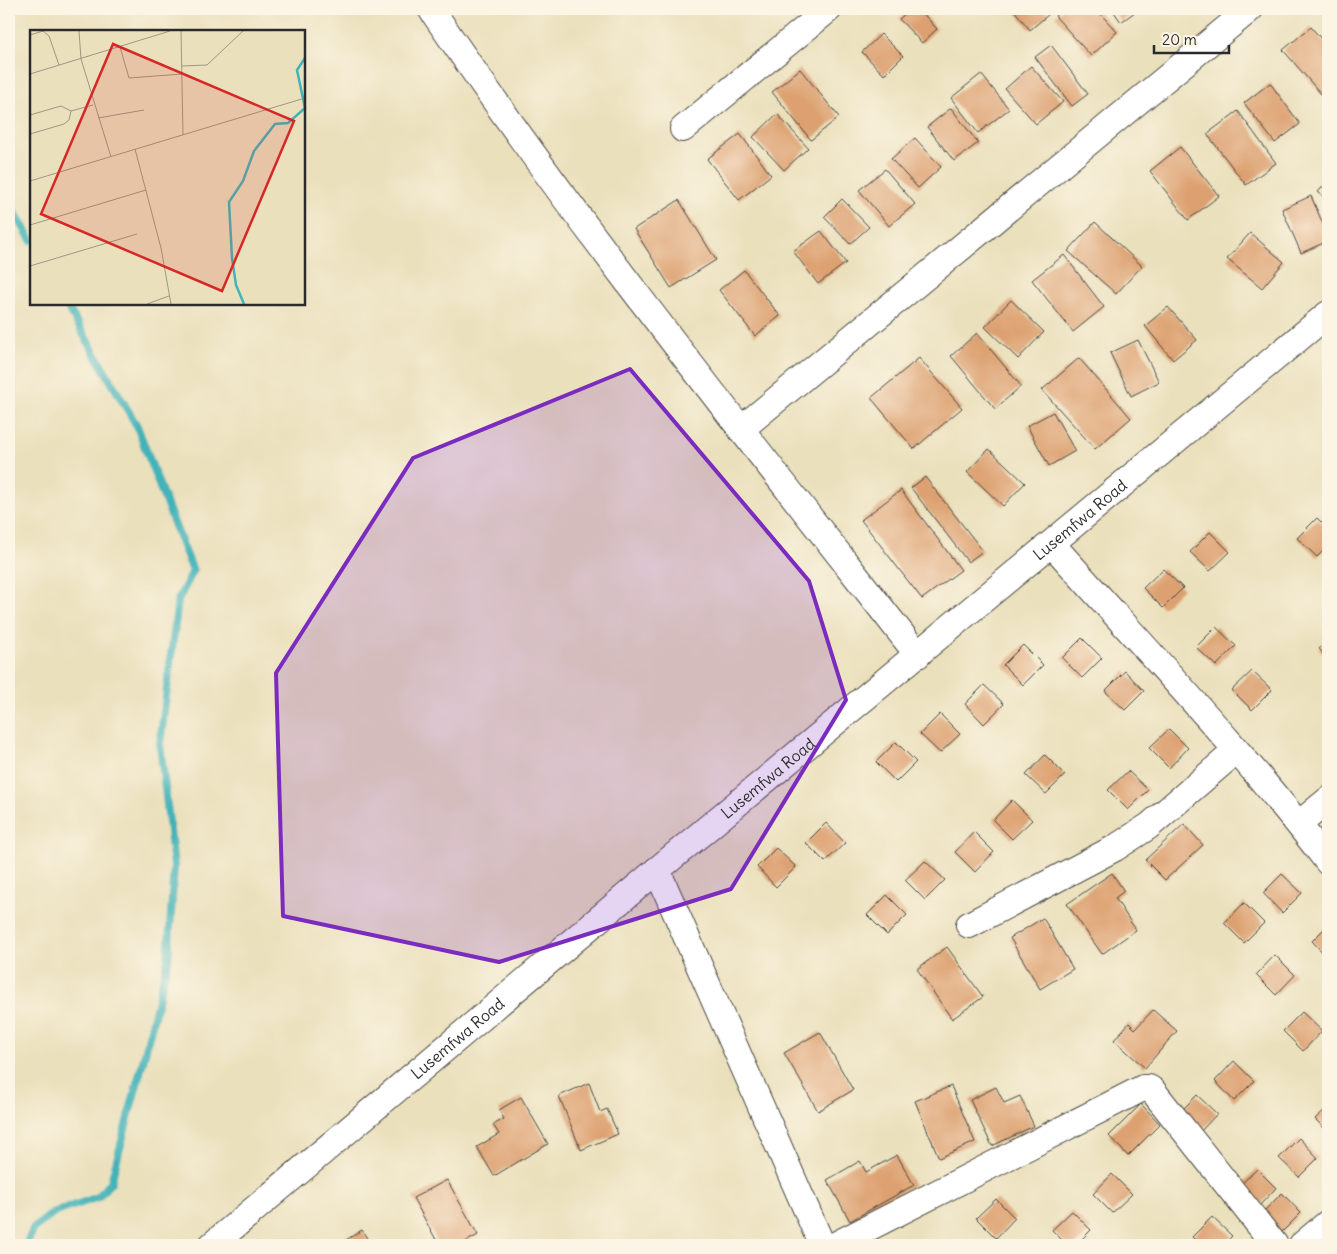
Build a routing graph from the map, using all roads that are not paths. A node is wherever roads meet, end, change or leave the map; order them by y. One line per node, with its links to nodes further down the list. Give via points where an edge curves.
1 (431, 9): 6 (street, via 495,103 630,287)
2 (829, 9): 4 (street)
3 (1250, 9): 6 (street)
4 (683, 129)
5 (1328, 314): 7 (street, Lusemfwa Road)
6 (740, 428): 8 (street)
7 (1052, 544): 8 (street, Lusemfwa Road); 9 (street)
8 (918, 655): 13 (street, Lusemfwa Road)
9 (1236, 751): 11 (street); 14 (street, via 1148,826 1115,848)
10 (1328, 800): 11 (street)
11 (1299, 824): 12 (street)
12 (1328, 862)
13 (657, 870): 16 (street, Lusemfwa Road); 17 (street)
14 (969, 925)
15 (1328, 1223): 20 (street)
16 (212, 1245)
17 (822, 1245)
18 (835, 1245): 19 (street, via 1143,1088 1153,1091)
19 (1275, 1245)
20 (1302, 1245)

